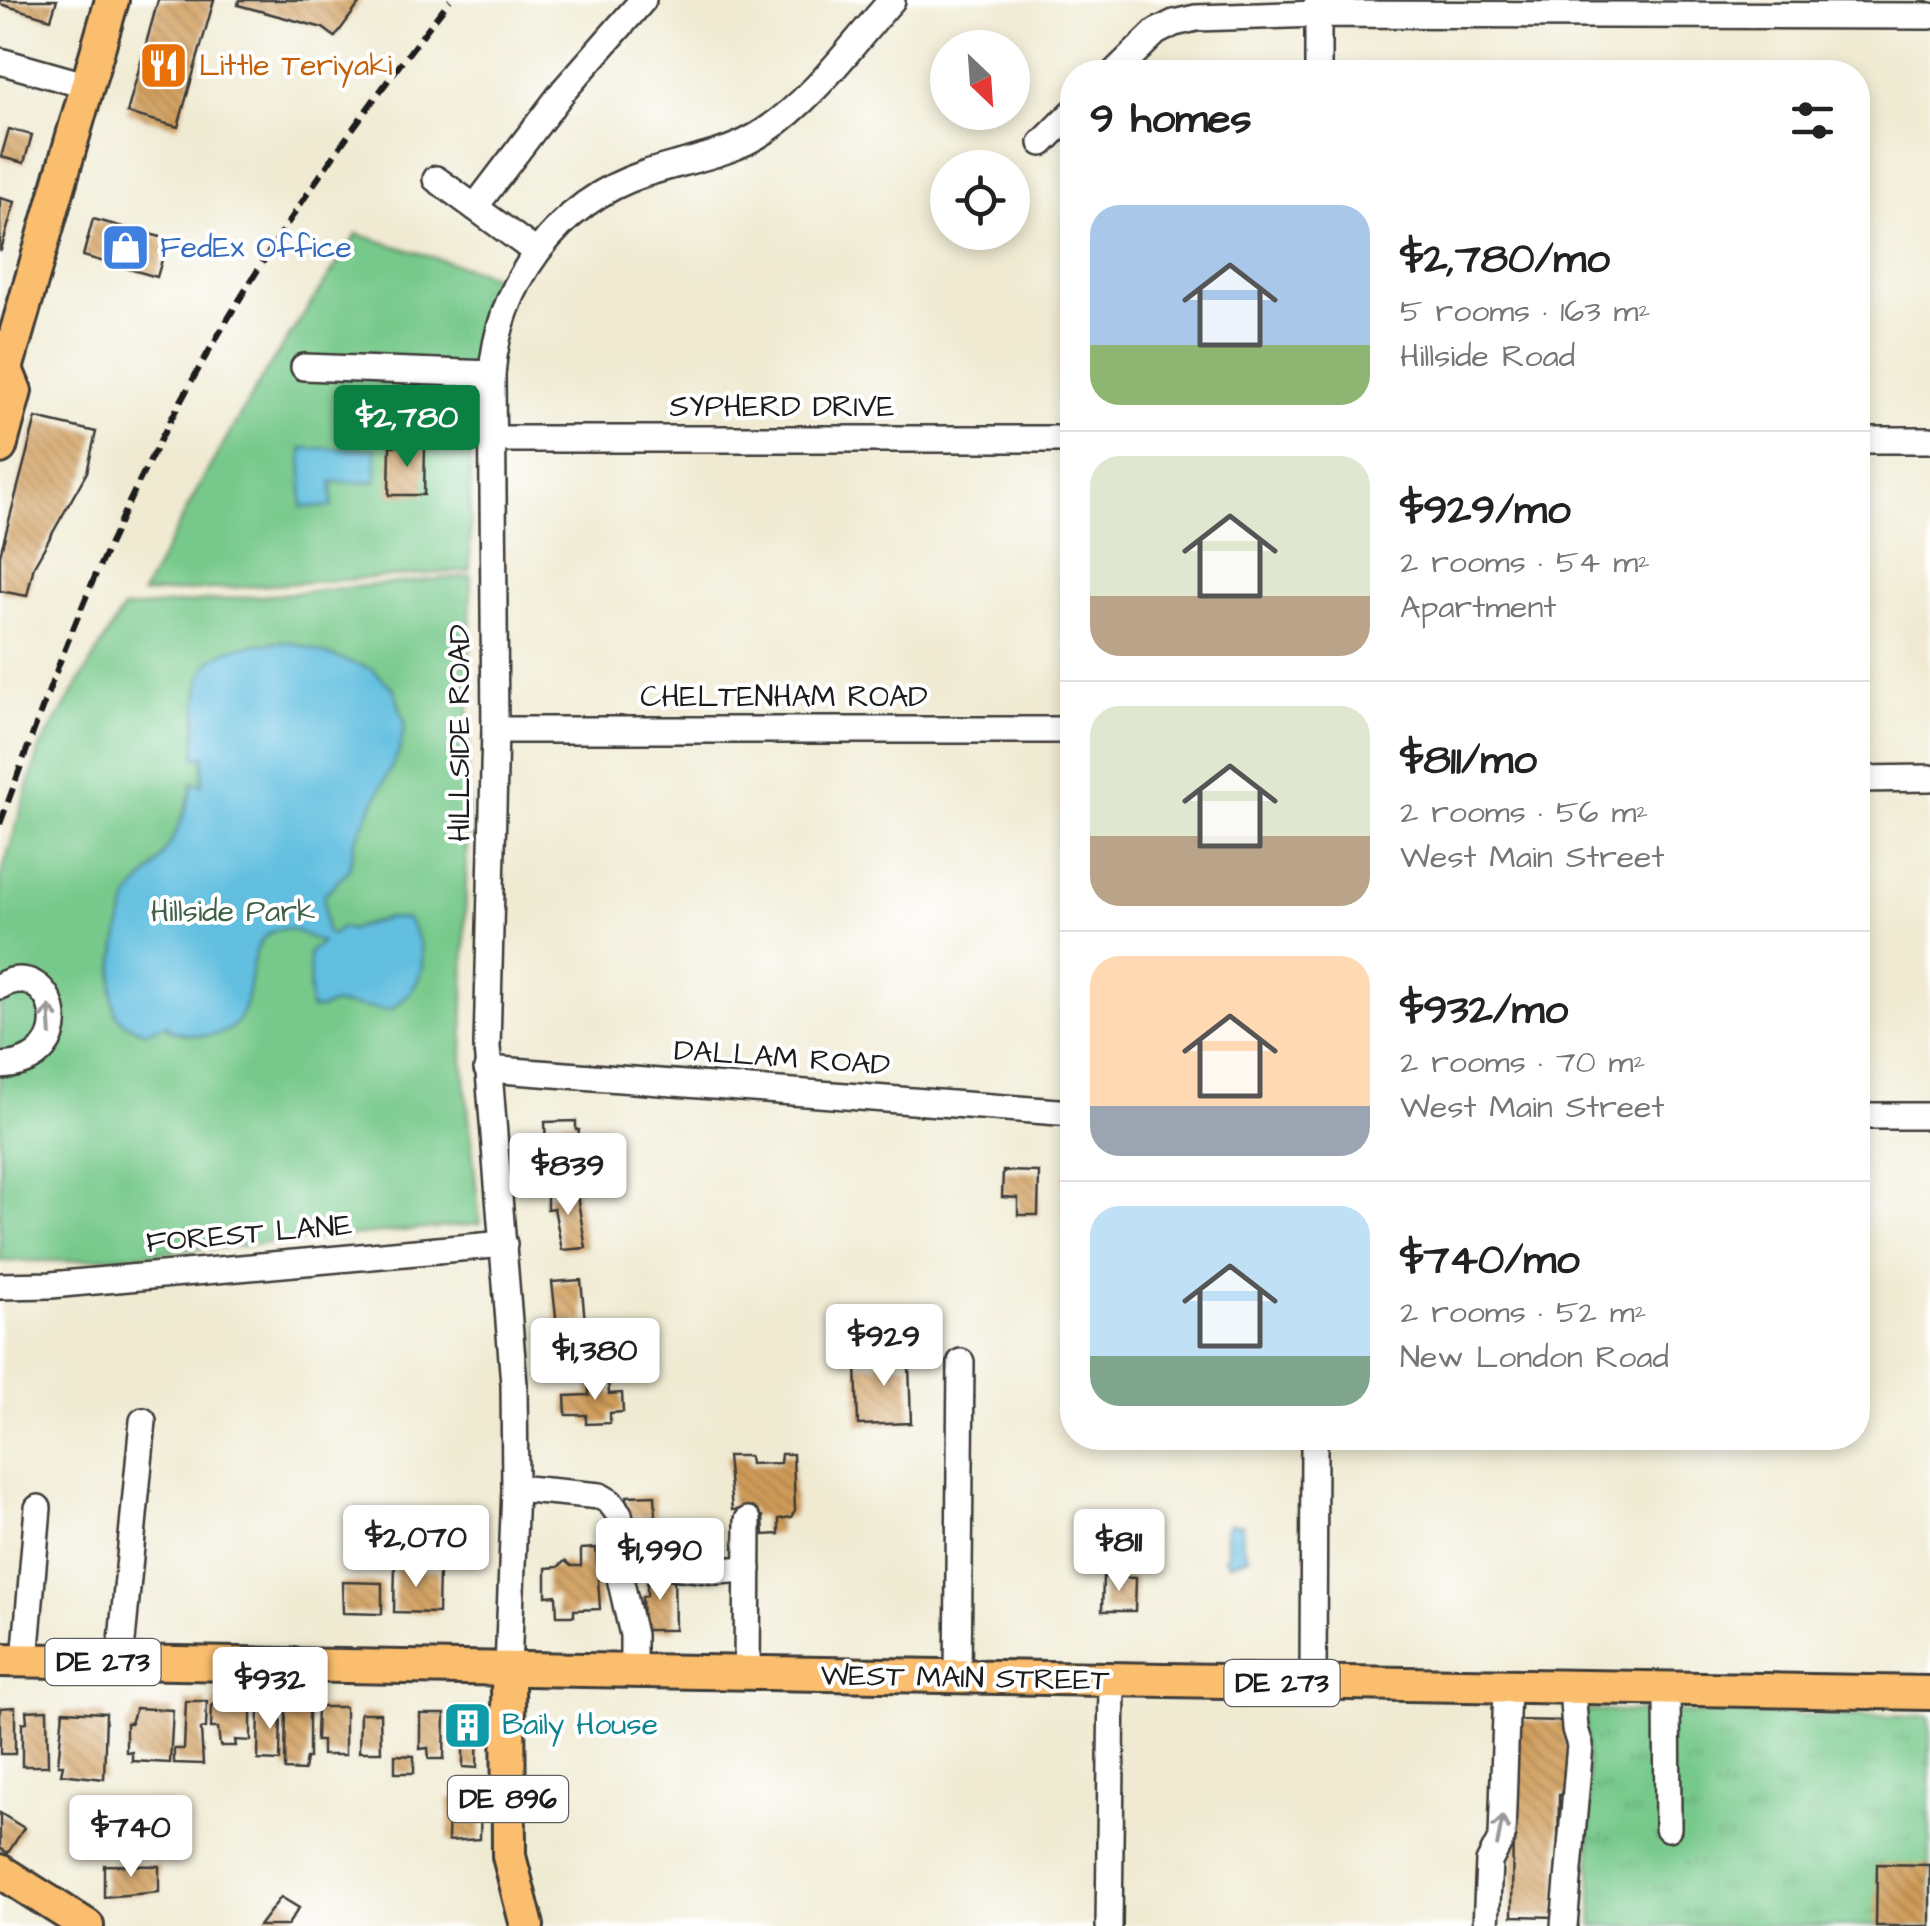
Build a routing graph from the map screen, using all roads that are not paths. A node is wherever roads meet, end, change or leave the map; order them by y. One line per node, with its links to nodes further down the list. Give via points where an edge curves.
1 (112, 0): 9 (main road)
2 (643, 0): 13 (street)
3 (888, 1): 14 (street, HILLSIDE ROAD, via 811,92 766,130 722,152 618,184 570,216)
4 (1318, 7): 5 (street); 6 (street, via 1174,22); 7 (street)
5 (1930, 16)
6 (1127, 60)
7 (1318, 60)
8 (0, 61): 9 (street)
9 (88, 86): 16 (main road)
10 (1060, 125): 11 (street)
11 (1042, 143)
12 (436, 179): 13 (street)
13 (475, 208): 14 (street)
14 (536, 252): 17 (street, HILLSIDE ROAD, via 503,318)
15 (304, 368): 17 (street)
16 (3, 372): 22 (main road, via 15,392)
17 (492, 374): 18 (street, HILLSIDE ROAD)
18 (492, 439): 19 (street, SYPHERD DRIVE); 23 (street, HILLSIDE ROAD)
19 (1060, 439)
20 (1870, 440): 21 (street)
21 (1930, 440)
22 (0, 447)
23 (495, 730): 24 (street, CHELTENHAM ROAD); 29 (street, HILLSIDE ROAD)
24 (1060, 730)
25 (1930, 778): 26 (street)
26 (1870, 779)
27 (0, 986): 28 (street, one-way to 27, via 38,1056 54,1022 39,985 18,979)
28 (0, 1066)
29 (488, 1069): 30 (street, DALLAM ROAD); 33 (street, HILLSIDE ROAD)
30 (1060, 1112)
31 (1870, 1116): 32 (street)
32 (1930, 1116)
33 (504, 1244): 34 (street, FOREST LANE); 38 (street, HILLSIDE ROAD)
34 (0, 1286)
35 (961, 1362): 48 (street)
36 (142, 1422): 44 (street)
37 (1314, 1450): 50 (street)
38 (515, 1488): 45 (street, HILLSIDE ROAD); 46 (street, via 600,1496 618,1514)
39 (38, 1508): 43 (street)
40 (748, 1520): 42 (street)
41 (670, 1533): 42 (street, via 672,1566)
42 (748, 1569): 47 (street)
43 (13, 1660): 44 (main road, WEST MAIN STREET / DE 273)
44 (120, 1662): 45 (main road, WEST MAIN STREET / DE 273)
45 (508, 1669): 46 (main road, WEST MAIN STREET / DE 273); 58 (main road, DE 896, via 509,1856)
46 (633, 1672): 47 (main road, WEST MAIN STREET / DE 273)
47 (748, 1674): 48 (main road, WEST MAIN STREET / DE 273)
48 (958, 1678): 49 (main road, WEST MAIN STREET / DE 273)
49 (1112, 1680): 50 (main road, WEST MAIN STREET / DE 273); 59 (street)
50 (1314, 1684): 51 (main road, WEST MAIN STREET / DE 273)
51 (1508, 1686): 52 (main road, WEST MAIN STREET / DE 273); 60 (street, one-way to 51, via 1489,1862 1502,1837)
52 (1572, 1688): 53 (main road, WEST MAIN STREET / DE 273); 61 (street, via 1580,1745)
53 (1667, 1689): 54 (main road, WEST MAIN STREET / DE 273); 55 (street)
54 (1930, 1693)
55 (1668, 1828)
56 (0, 1871): 57 (main road)
57 (88, 1926)
58 (528, 1926)
59 (1108, 1926)
60 (1486, 1926)
61 (1564, 1926)

